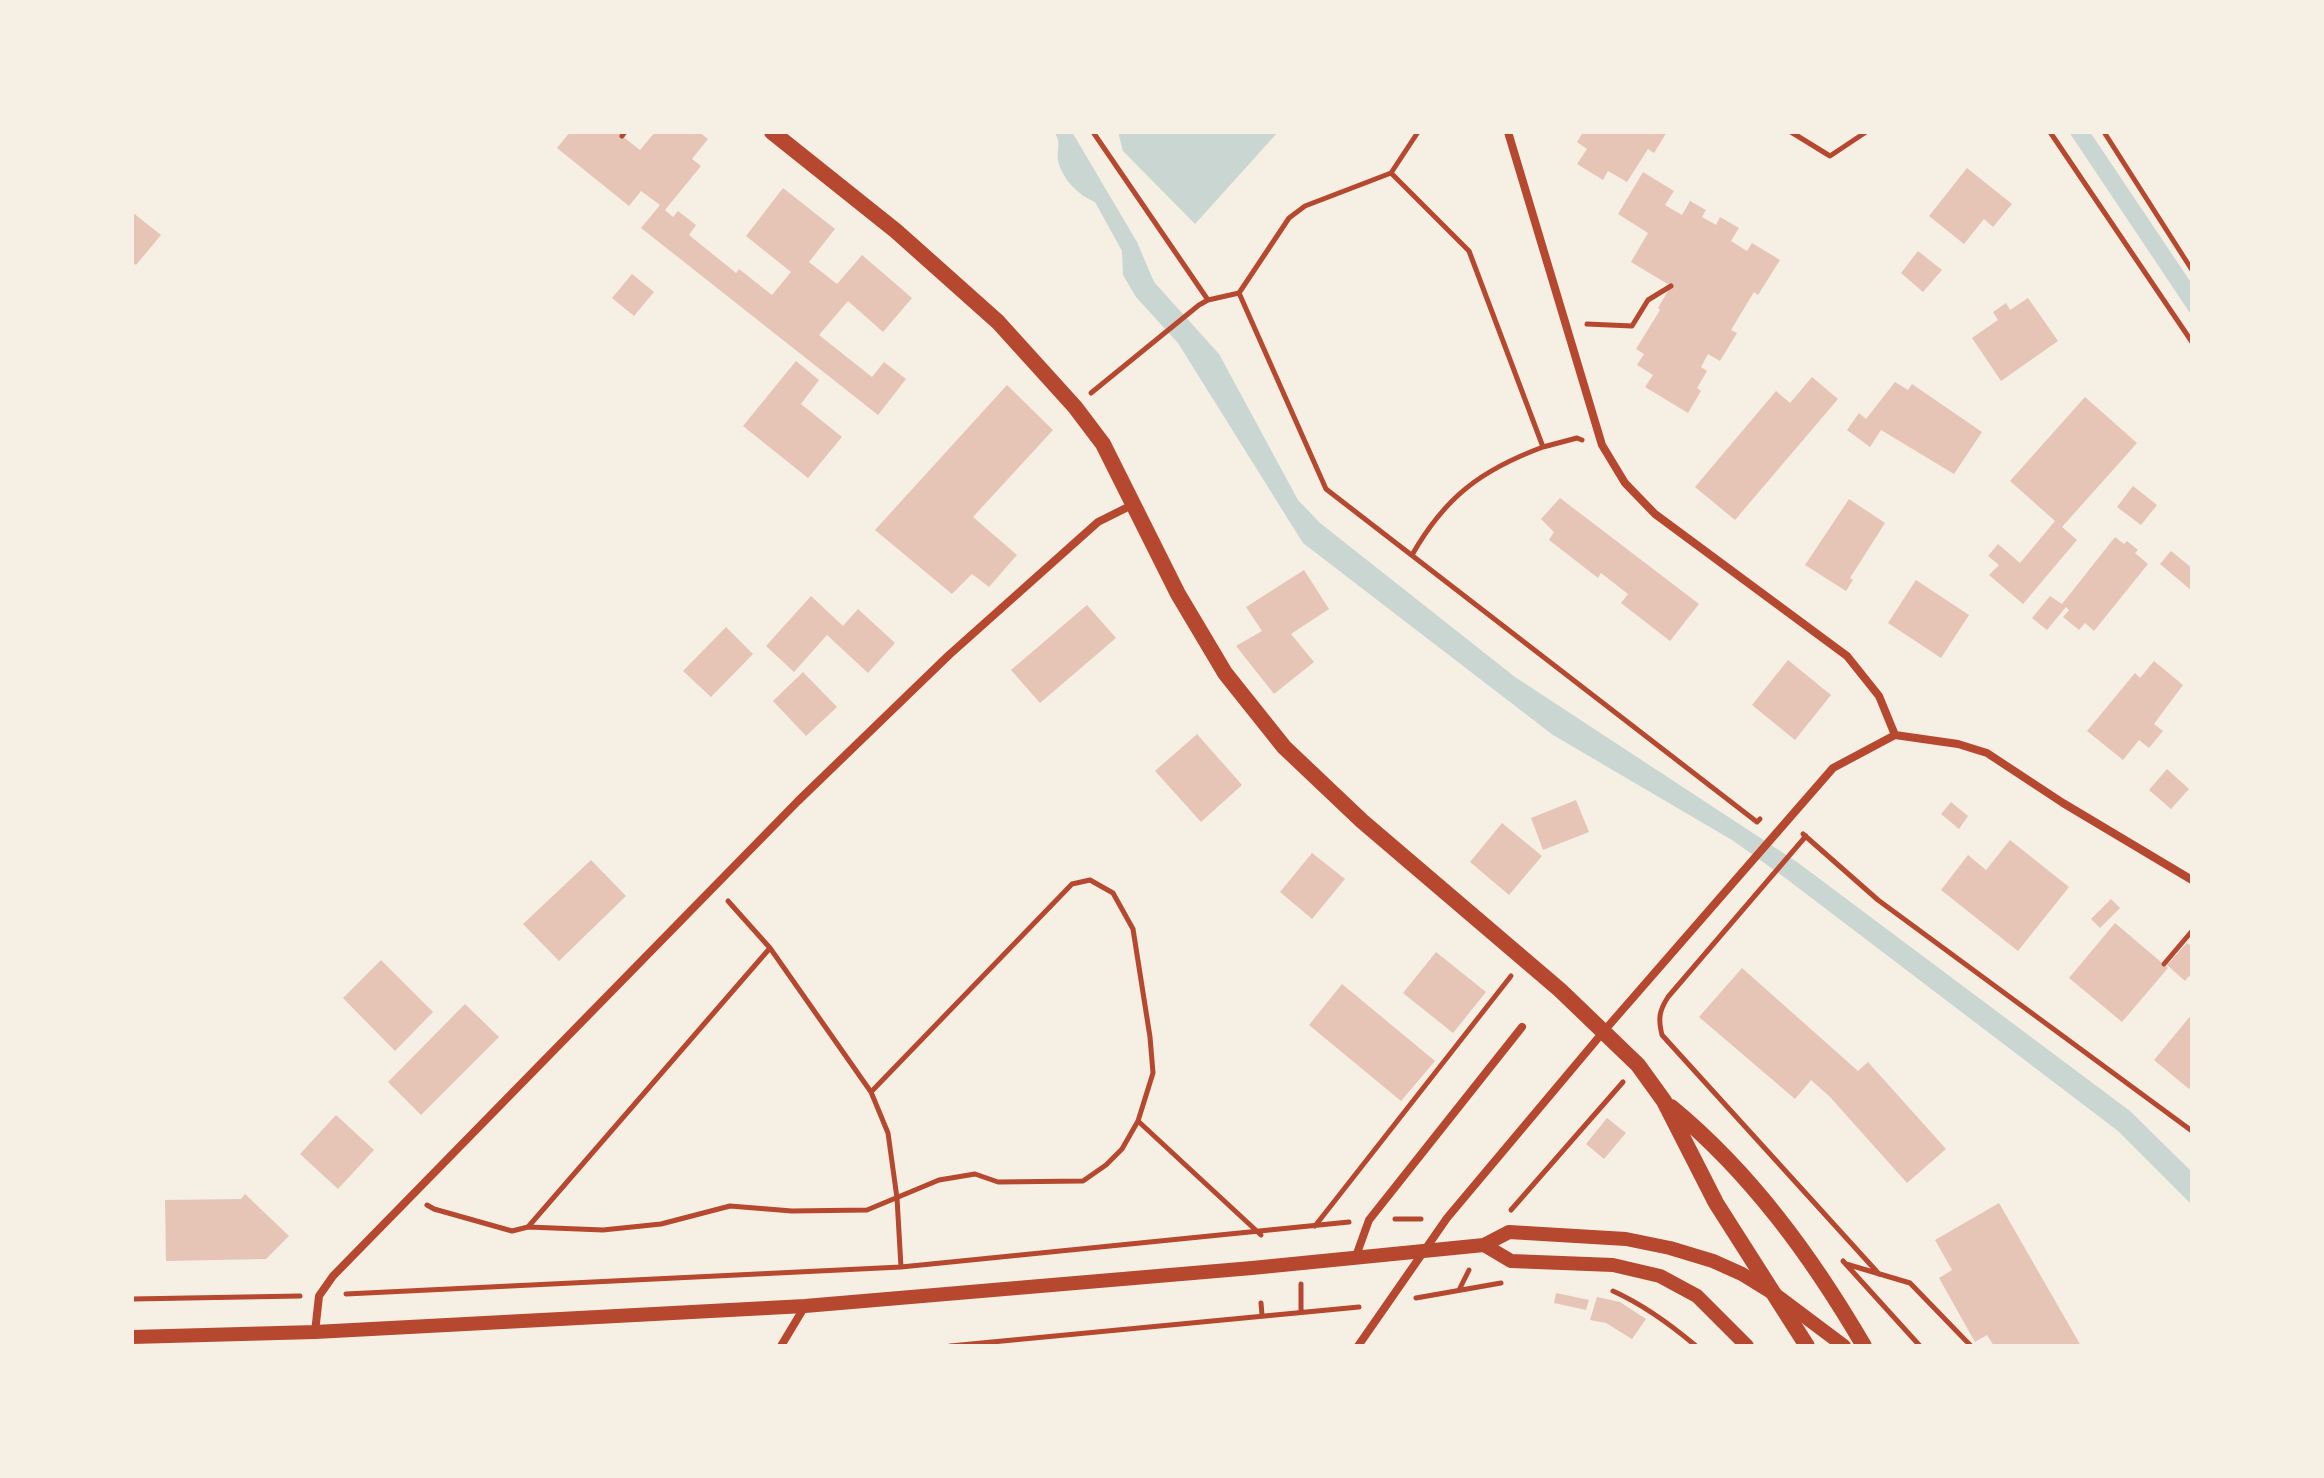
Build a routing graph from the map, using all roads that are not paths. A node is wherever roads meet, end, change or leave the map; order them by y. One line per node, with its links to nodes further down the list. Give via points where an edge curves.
1 (772, 132): 3 (main road, via 896,231 1043,370 1103,444)
2 (1508, 132): 4 (street, via 1602,445 1625,483 1655,514 1847,656 1879,696)
3 (1132, 505): 7 (main road, via 1225,673 1284,747); 14 (street, via 1098,522 949,655 714,886 333,1276 319,1296)
4 (1895, 735): 5 (street, via 1987,753); 7 (street, via 1833,768)
5 (2192, 880)
6 (1522, 1027): 11 (street, via 1369,1220)
7 (1604, 1031): 8 (main road); 10 (street)
8 (1664, 1101): 12 (main road, via 1716,1203); 22 (main road, via 1705,1135 1794,1237)
9 (1484, 1245): 10 (street); 12 (street, via 1509,1232 1626,1239 1713,1261); 19 (street, via 1511,1261 1613,1265 1660,1276 1697,1296)
10 (1424, 1250): 11 (street); 18 (street)
11 (1356, 1256): 13 (street)
12 (1776, 1295): 20 (main road); 21 (street)
13 (805, 1306): 14 (street); 17 (street)
14 (315, 1332): 16 (street)
15 (132, 1337): 16 (street)
16 (197, 1341)
17 (781, 1346)
18 (1358, 1346)
19 (1747, 1346)
20 (1807, 1346)
21 (1844, 1346)
22 (1864, 1346)

